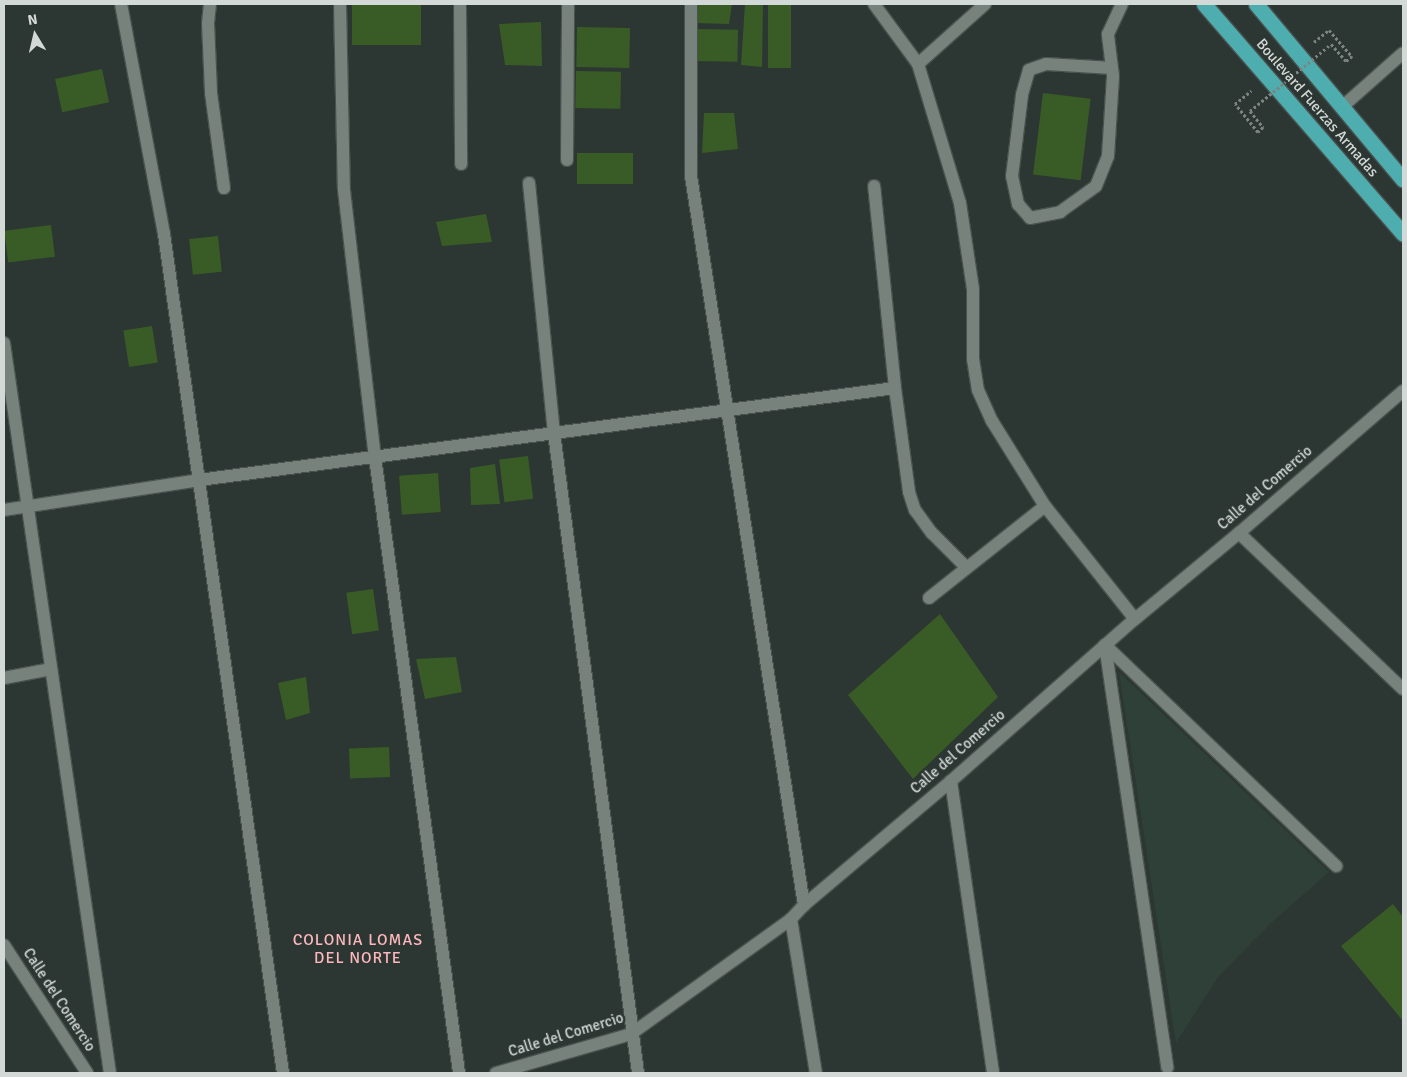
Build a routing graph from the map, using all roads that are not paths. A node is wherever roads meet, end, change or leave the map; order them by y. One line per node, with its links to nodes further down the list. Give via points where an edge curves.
1 (121, 4): 29 (street, via 164,234)
2 (210, 4): 21 (street, via 212,93)
3 (340, 4): 28 (street, via 344,190)
4 (460, 4): 17 (street)
5 (568, 4): 16 (street)
6 (691, 4): 26 (street, via 691,176)
7 (874, 4): 13 (street)
8 (984, 4): 13 (street)
9 (1122, 4): 14 (street, via 1108,34)
10 (1204, 4): 22 (highway, Boulevard Fuerzas Armadas)
11 (1256, 4): 15 (highway, Boulevard Fuerzas Armadas)
12 (1403, 53): 15 (street)
13 (918, 64): 31 (street, via 965,230 973,289 978,390 992,421)
14 (1112, 68): 14 (street, via 1108,156 1096,186 1060,212 1030,218 1018,204 1012,176 1022,95 1029,70 1046,64)
15 (1342, 107): 18 (highway, Boulevard Fuerzas Armadas)
16 (567, 160)
17 (461, 164)
18 (1403, 180)
19 (528, 183): 27 (street)
20 (874, 186): 24 (street)
21 (224, 188)
22 (1403, 234)
23 (4, 343): 30 (street)
24 (895, 388): 26 (street); 34 (street, via 909,492 915,510)
25 (1403, 391): 33 (street, Calle del Comercio)
26 (728, 410): 27 (street); 43 (street)
27 (554, 433): 28 (street); 46 (street)
28 (375, 457): 29 (street); 51 (street)
29 (199, 480): 30 (street); 50 (street)
30 (26, 505): 32 (street); 38 (street)
31 (1045, 506): 34 (street); 36 (street)
32 (4, 510)
33 (1239, 533): 36 (street, Calle del Comercio); 40 (street)
34 (967, 568): 35 (street)
35 (929, 598)
36 (1135, 619): 37 (street, Calle del Comercio)
37 (1105, 645): 41 (street, Calle del Comercio); 42 (street); 47 (street)
38 (51, 669): 39 (street); 49 (street)
39 (4, 678)
40 (1403, 689)
41 (951, 781): 43 (street, Calle del Comercio); 55 (street)
42 (1336, 866)
43 (804, 905): 44 (street, Calle del Comercio)
44 (791, 919): 46 (street, Calle del Comercio); 54 (street)
45 (4, 945): 48 (street, Calle del Comercio)
46 (631, 1034): 52 (street, Calle del Comercio); 53 (street)
47 (1167, 1067)
48 (87, 1073)
49 (110, 1073)
50 (283, 1073)
51 (459, 1073)
52 (496, 1073)
53 (638, 1073)
54 (816, 1073)
55 (993, 1073)

